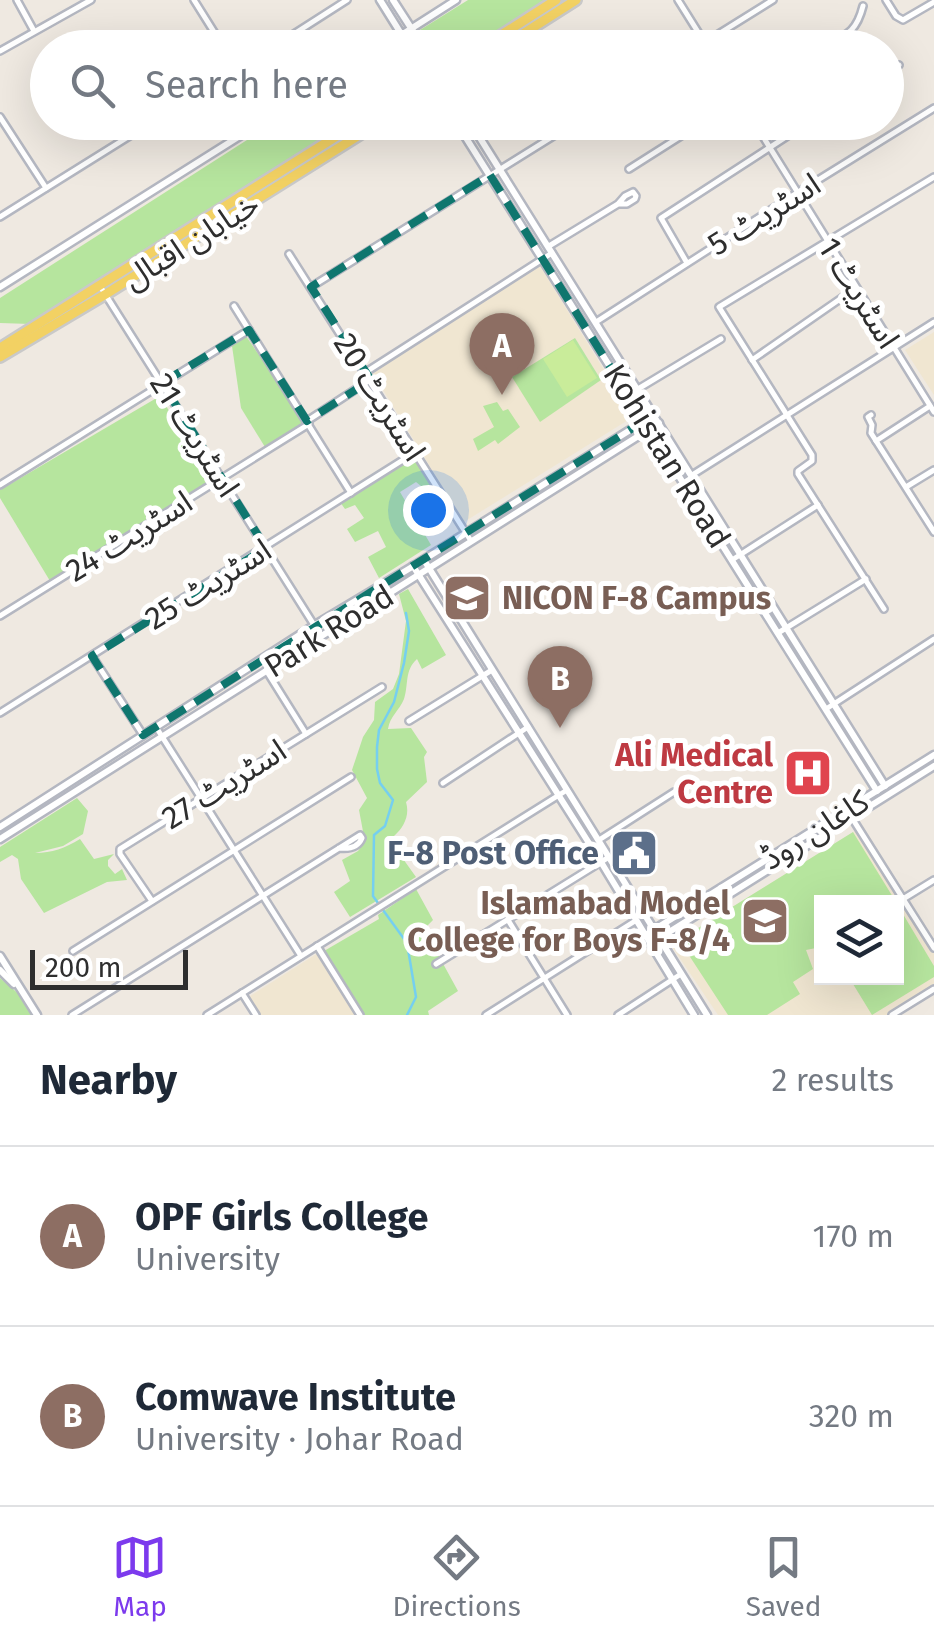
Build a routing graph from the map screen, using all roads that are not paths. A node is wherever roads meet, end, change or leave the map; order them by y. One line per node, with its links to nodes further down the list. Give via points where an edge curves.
1 (17, 0): 16 (street)
2 (92, 0): 17 (street)
3 (194, 0): 18 (street)
4 (347, 0): 19 (street)
5 (380, 0): 20 (street)
6 (393, 0): 15 (street)
7 (456, 0): 15 (street)
8 (556, 0): 22 (main road)
9 (576, 0): 23 (main road)
10 (678, 0): 24 (street)
11 (772, 0): 25 (street)
12 (886, 0): 13 (street, via 904,20)
13 (934, 2)
14 (863, 6): 26 (street)
15 (411, 28): 21 (street)
16 (33, 30)
17 (36, 30)
18 (213, 30)
19 (300, 30)
20 (399, 30)
21 (408, 30)
22 (509, 30)
23 (528, 30)
24 (697, 30)
25 (728, 30)
26 (851, 30)
27 (30, 33): 28 (street)
28 (0, 51)
29 (934, 108): 31 (street, اسٹریٹ 5)
30 (0, 117): 32 (street)
31 (904, 126)
32 (10, 133): 33 (street); 50 (street)
33 (0, 139)
34 (123, 140): 50 (street)
35 (233, 140): 59 (street)
36 (328, 140): 62 (main road, خیابان اقبال)
37 (350, 140): 62 (main road, خیابان اقبال)
38 (467, 140): 48 (street, Kohistan Road)
39 (481, 140): 47 (street, Kohistan Road)
40 (548, 140): 47 (street)
41 (675, 140): 46 (street)
42 (764, 140): 45 (street, اسٹریٹ 1)
43 (781, 140): 45 (street)
44 (882, 140): 51 (street, اسٹریٹ 5)
45 (769, 148): 51 (street, اسٹریٹ 1); 58 (street, via 660,218)
46 (629, 169)
47 (500, 170): 48 (street); 55 (street, Kohistan Road)
48 (490, 176): 57 (street, Kohistan Road); 60 (street)
49 (934, 177): 54 (street)
50 (46, 188): 53 (street)
51 (796, 193): 54 (street, اسٹریٹ 1); 58 (street, اسٹریٹ 5)
52 (618, 204): 55 (street)
53 (0, 217)
54 (827, 240): 61 (street, اسٹریٹ 1); 71 (street, via 719,307)
55 (550, 250): 57 (street); 64 (street, Kohistan Road)
56 (290, 254): 60 (street, اسٹریٹ 20)
57 (542, 259): 72 (street); 76 (street, Kohistan Road)
58 (687, 263): 64 (street, اسٹریٹ 5)
59 (0, 287)
60 (311, 287): 72 (street, اسٹریٹ 20)
61 (856, 288): 68 (street, اسٹریٹ 1); 71 (street)
62 (103, 290): 69 (main road, خیابان اقبال); 70 (main road, خیابان اقبال); 74 (street, اسٹریٹ 21)
63 (234, 306): 66 (street)
64 (596, 322): 75 (street, Kohistan Road)
65 (934, 322): 68 (street)
66 (249, 330): 74 (street); 82 (street)
67 (722, 339): 75 (street)
68 (892, 347): 77 (street, اسٹریٹ 1); 78 (street)
69 (0, 348)
70 (0, 357)
71 (752, 360): 78 (street)
72 (366, 372): 73 (street, اسٹریٹ 20)
73 (370, 380): 82 (street, اسٹریٹ 24); 86 (street, اسٹریٹ 20)
74 (162, 383): 89 (street, اسٹریٹ 21); 91 (street)
75 (638, 389): 76 (street); 80 (street, Kohistan Road)
76 (628, 395): 81 (street, Kohistan Road)
77 (932, 409): 85 (street)
78 (786, 414): 88 (street); 96 (street, via 812,455 798,474)
79 (870, 414): 85 (street)
80 (654, 415): 81 (street, Park Road); 83 (street, Kohistan Road)
81 (644, 421): 84 (street, Kohistan Road); 98 (street, Park Road)
82 (308, 423): 89 (street, اسٹریٹ 24); 94 (street)
83 (660, 423): 84 (street, Park Road); 88 (street, Kohistan Road)
84 (650, 429): 90 (street, Kohistan Road); 99 (street, Park Road)
85 (876, 441): 92 (street)
86 (414, 452): 94 (street, اسٹریٹ 25); 98 (street, اسٹریٹ 20)
87 (934, 470): 92 (street)
88 (692, 474): 90 (street); 93 (street, Kohistan Road)
89 (223, 478): 100 (street, اسٹریٹ 21); 108 (street, اسٹریٹ 24)
90 (682, 480): 95 (street, Kohistan Road)
91 (0, 484)
92 (906, 488): 97 (street)
93 (702, 490): 95 (street); 101 (street, Kohistan Road)
94 (351, 493): 100 (street, اسٹریٹ 25)
95 (692, 497): 101 (street, Kohistan Road)
96 (819, 505): 101 (street); 106 (street)
97 (934, 532)
98 (466, 533): 99 (street, اسٹریٹ 20); 102 (street, Park Road)
99 (471, 541): 104 (street, Park Road)
100 (266, 548): 109 (street, اسٹریٹ 21); 113 (street, اسٹریٹ 25)
101 (736, 557): 110 (street, Kohistan Road)
102 (424, 560): 103 (street, Park Road); 104 (street)
103 (413, 566): 105 (street); 109 (street, Park Road)
104 (428, 568): 105 (street, Park Road); 115 (street)
105 (419, 574): 111 (street, Park Road); 116 (street)
106 (866, 579): 107 (street); 110 (street)
107 (884, 609)
108 (0, 616)
109 (314, 625): 111 (street, اسٹریٹ 21); 121 (street, Park Road)
110 (782, 631): 118 (street, Kohistan Road)
111 (321, 636): 114 (street, Park Road)
112 (934, 639): 118 (street)
113 (92, 656): 119 (street, اسٹریٹ 25); 125 (street)
114 (266, 670): 124 (street); 126 (street, Park Road)
115 (492, 670): 116 (street); 122 (street)
116 (483, 675): 120 (street); 123 (street)
117 (382, 688): 124 (street, اسٹریٹ 27)
118 (829, 707): 131 (street, Kohistan Road); 133 (street, Kohistan Road)
119 (0, 713)
120 (410, 721)
121 (156, 727): 125 (street, Park Road); 126 (street)
122 (528, 727): 123 (street); 132 (street)
123 (519, 732): 130 (street); 135 (street)
124 (306, 734): 136 (street, اسٹریٹ 27)
125 (144, 735): 138 (street, Park Road)
126 (162, 736): 136 (street); 139 (street, Park Road)
127 (934, 755): 131 (street, کاغان روڈ)
128 (934, 766): 137 (street, کاغان روڈ)
129 (351, 777): 143 (street)
130 (443, 783)
131 (885, 786): 133 (street, کاغان روڈ)
132 (568, 790): 135 (street); 140 (street)
133 (877, 791): 141 (street, کاغان روڈ)
134 (674, 792): 140 (street)
135 (559, 796): 146 (street); 161 (street)
136 (200, 799): 143 (street); 151 (street, اسٹریٹ 27, via 119,852)
137 (852, 818): 144 (street, کاغان روڈ); 148 (street)
138 (0, 828)
139 (0, 840)
140 (598, 840): 145 (street)
141 (790, 845): 144 (street); 153 (street, کاغان روڈ)
142 (338, 848): 149 (street)
143 (234, 850): 149 (street); 151 (street)
144 (795, 853): 154 (street, کاغان روڈ)
145 (609, 857): 146 (street); 157 (street)
146 (601, 862): 155 (street); 156 (street)
147 (934, 880): 150 (street)
148 (900, 895)
149 (263, 896): 165 (street); 175 (street)
150 (904, 898)
151 (152, 901): 163 (street)
152 (904, 901): 162 (street)
153 (688, 908): 154 (street); 157 (street, کاغان روڈ)
154 (694, 917): 159 (street, کاغان روڈ)
155 (508, 920): 166 (street); 169 (street)
156 (635, 922): 158 (street); 169 (street)
157 (654, 930): 158 (street, کاغان روڈ); 159 (street)
158 (644, 936): 160 (street)
159 (660, 938): 160 (street, کاغان روڈ); 168 (street)
160 (650, 944): 170 (street)
161 (318, 946): 165 (street); 178 (street)
162 (934, 948)
163 (73, 950)
164 (0, 956): 172 (street)
165 (301, 956): 173 (street)
166 (436, 964)
167 (0, 970): 172 (street)
168 (681, 974): 170 (street); 183 (street)
169 (544, 979): 179 (street); 180 (street)
170 (673, 981): 181 (street); 182 (street)
171 (934, 989): 184 (street)
172 (22, 991): 174 (street)
173 (242, 993): 176 (street); 177 (street)
174 (37, 1015)
175 (72, 1015)
176 (207, 1015)
177 (256, 1015)
178 (360, 1015)
179 (486, 1015)
180 (567, 1015)
181 (618, 1015)
182 (694, 1015)
183 (707, 1015)
184 (892, 1015)

